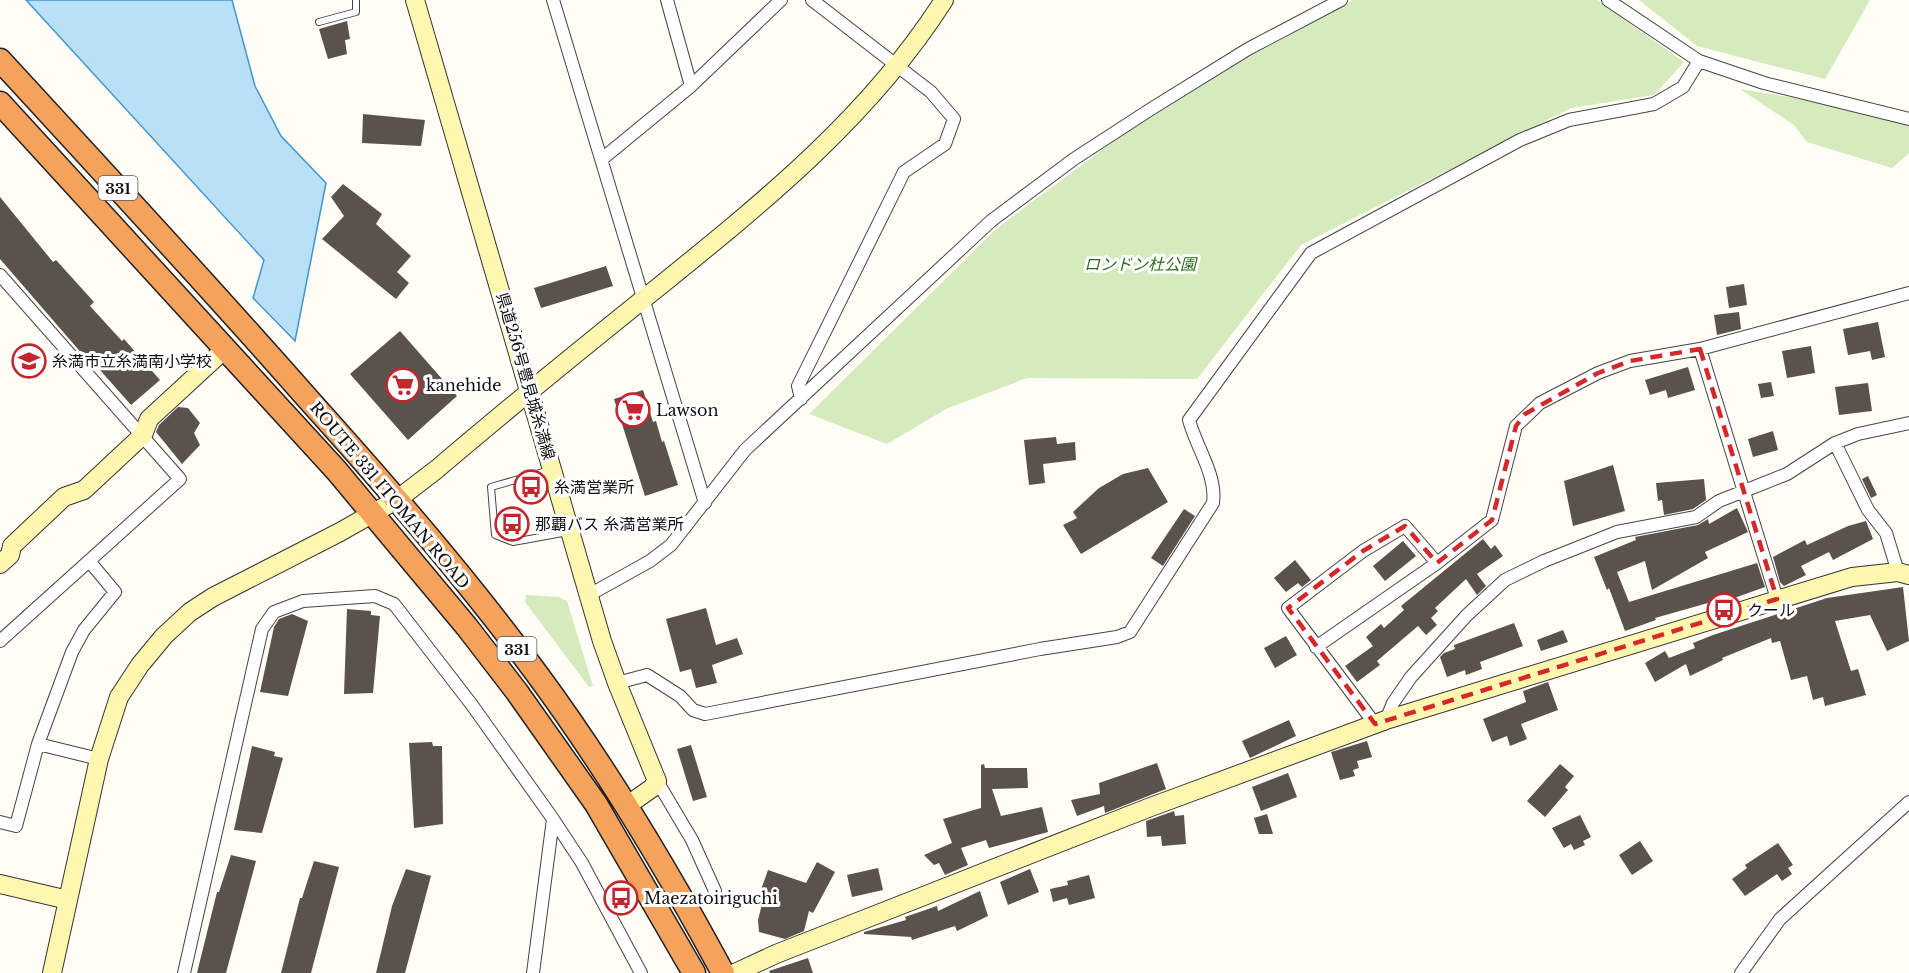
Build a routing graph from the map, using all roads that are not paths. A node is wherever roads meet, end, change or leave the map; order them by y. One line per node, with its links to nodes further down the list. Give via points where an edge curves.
1 (356, 0): 10 (lane, via 356,12)
2 (415, 0): 23 (street, 県道256号豊見城糸満線)
3 (553, 0): 17 (street)
4 (667, 0): 14 (street)
5 (781, 0): 14 (street)
6 (812, 0): 13 (street)
7 (944, 0): 13 (street)
8 (1341, 0): 24 (street, via 1248,49 1074,159 992,221)
9 (1608, 0): 12 (street)
10 (319, 22)
11 (0, 60): 30 (highway, ROUTE 331 ITOMAN ROAD / 331, via 236,316)
12 (1699, 61): 16 (street, via 1764,83); 42 (street, via 1683,87 1654,104 1569,120 1520,140 1311,253 1189,420 1215,488 1213,503 1130,632 1117,638 1029,651 705,714 693,710 680,696 647,675)
13 (897, 66): 20 (street, via 808,162); 24 (street, via 931,92 954,119 945,144 904,172 798,386)
14 (692, 86): 17 (street)
15 (0, 103): 22 (highway, ROUTE 331 ITOMAN ROAD / 331)
16 (1909, 119)
17 (602, 159): 20 (street)
18 (0, 275): 26 (street)
19 (1909, 293): 21 (street)
20 (642, 300): 23 (street); 31 (street)
21 (1700, 349): 29 (street); 36 (street, via 1630,362 1598,373 1525,414 1516,426 1492,520)
22 (227, 352): 26 (street, via 149,419); 32 (highway, ROUTE 331 ITOMAN ROAD / 331)
23 (530, 391): 28 (street, 県道256号豊見城糸満線); 30 (street)
24 (801, 399): 31 (street, via 745,450)
25 (1909, 423): 27 (street)
26 (143, 435): 34 (street, via 180,479); 35 (street, via 84,490 64,497 12,546 10,555)
27 (1835, 443): 29 (street, via 1787,474); 37 (street, via 1868,510 1886,533)
28 (554, 469): 33 (street, 県道256号豊見城糸満線); 33 (lane, via 491,487 495,535 513,542)
29 (1744, 493): 39 (street); 43 (street, via 1719,501 1696,517 1617,532 1505,580 1411,677)
30 (398, 500): 32 (street); 48 (highway, ROUTE 331 ITOMAN ROAD / 331, via 536,673)
31 (705, 503): 38 (street, via 671,545 651,561)
32 (373, 513): 45 (street, via 190,612 164,636 119,697); 58 (highway, ROUTE 331 ITOMAN ROAD / 331, via 517,692 596,804)
33 (571, 531): 38 (street, 県道256号豊見城糸満線)
34 (90, 562): 40 (street); 44 (street, via 115,592 84,630 72,652)
35 (0, 564)
36 (1437, 564): 41 (street); 41 (street, via 1405,526 1363,551 1288,608)
37 (1903, 573): 39 (street, via 1852,577)
38 (589, 594): 42 (street, 県道256号豊見城糸満線)
39 (1777, 599): 43 (street)
40 (0, 641)
41 (1316, 646): 43 (street)
42 (616, 683): 46 (street, 県道256号豊見城糸満線)
43 (1380, 722): 60 (street, via 1137,812)
44 (38, 744): 45 (street); 50 (street, via 16,826)
45 (99, 759): 53 (street)
46 (657, 781): 48 (street); 52 (street, via 692,840)
47 (1909, 802): 61 (street, via 1780,919)
48 (628, 805): 59 (highway, ROUTE 331 ITOMAN ROAD / 331)
49 (553, 819): 55 (street, via 394,604 375,596 303,601 274,612 262,629); 56 (street); 57 (street, via 582,863)
50 (0, 822)
51 (0, 884): 53 (street)
52 (715, 891)
53 (68, 900): 54 (street)
54 (52, 973)
55 (184, 973)
56 (533, 973)
57 (641, 973)
58 (694, 973)
59 (723, 973)
60 (735, 973)
61 (1741, 973)

